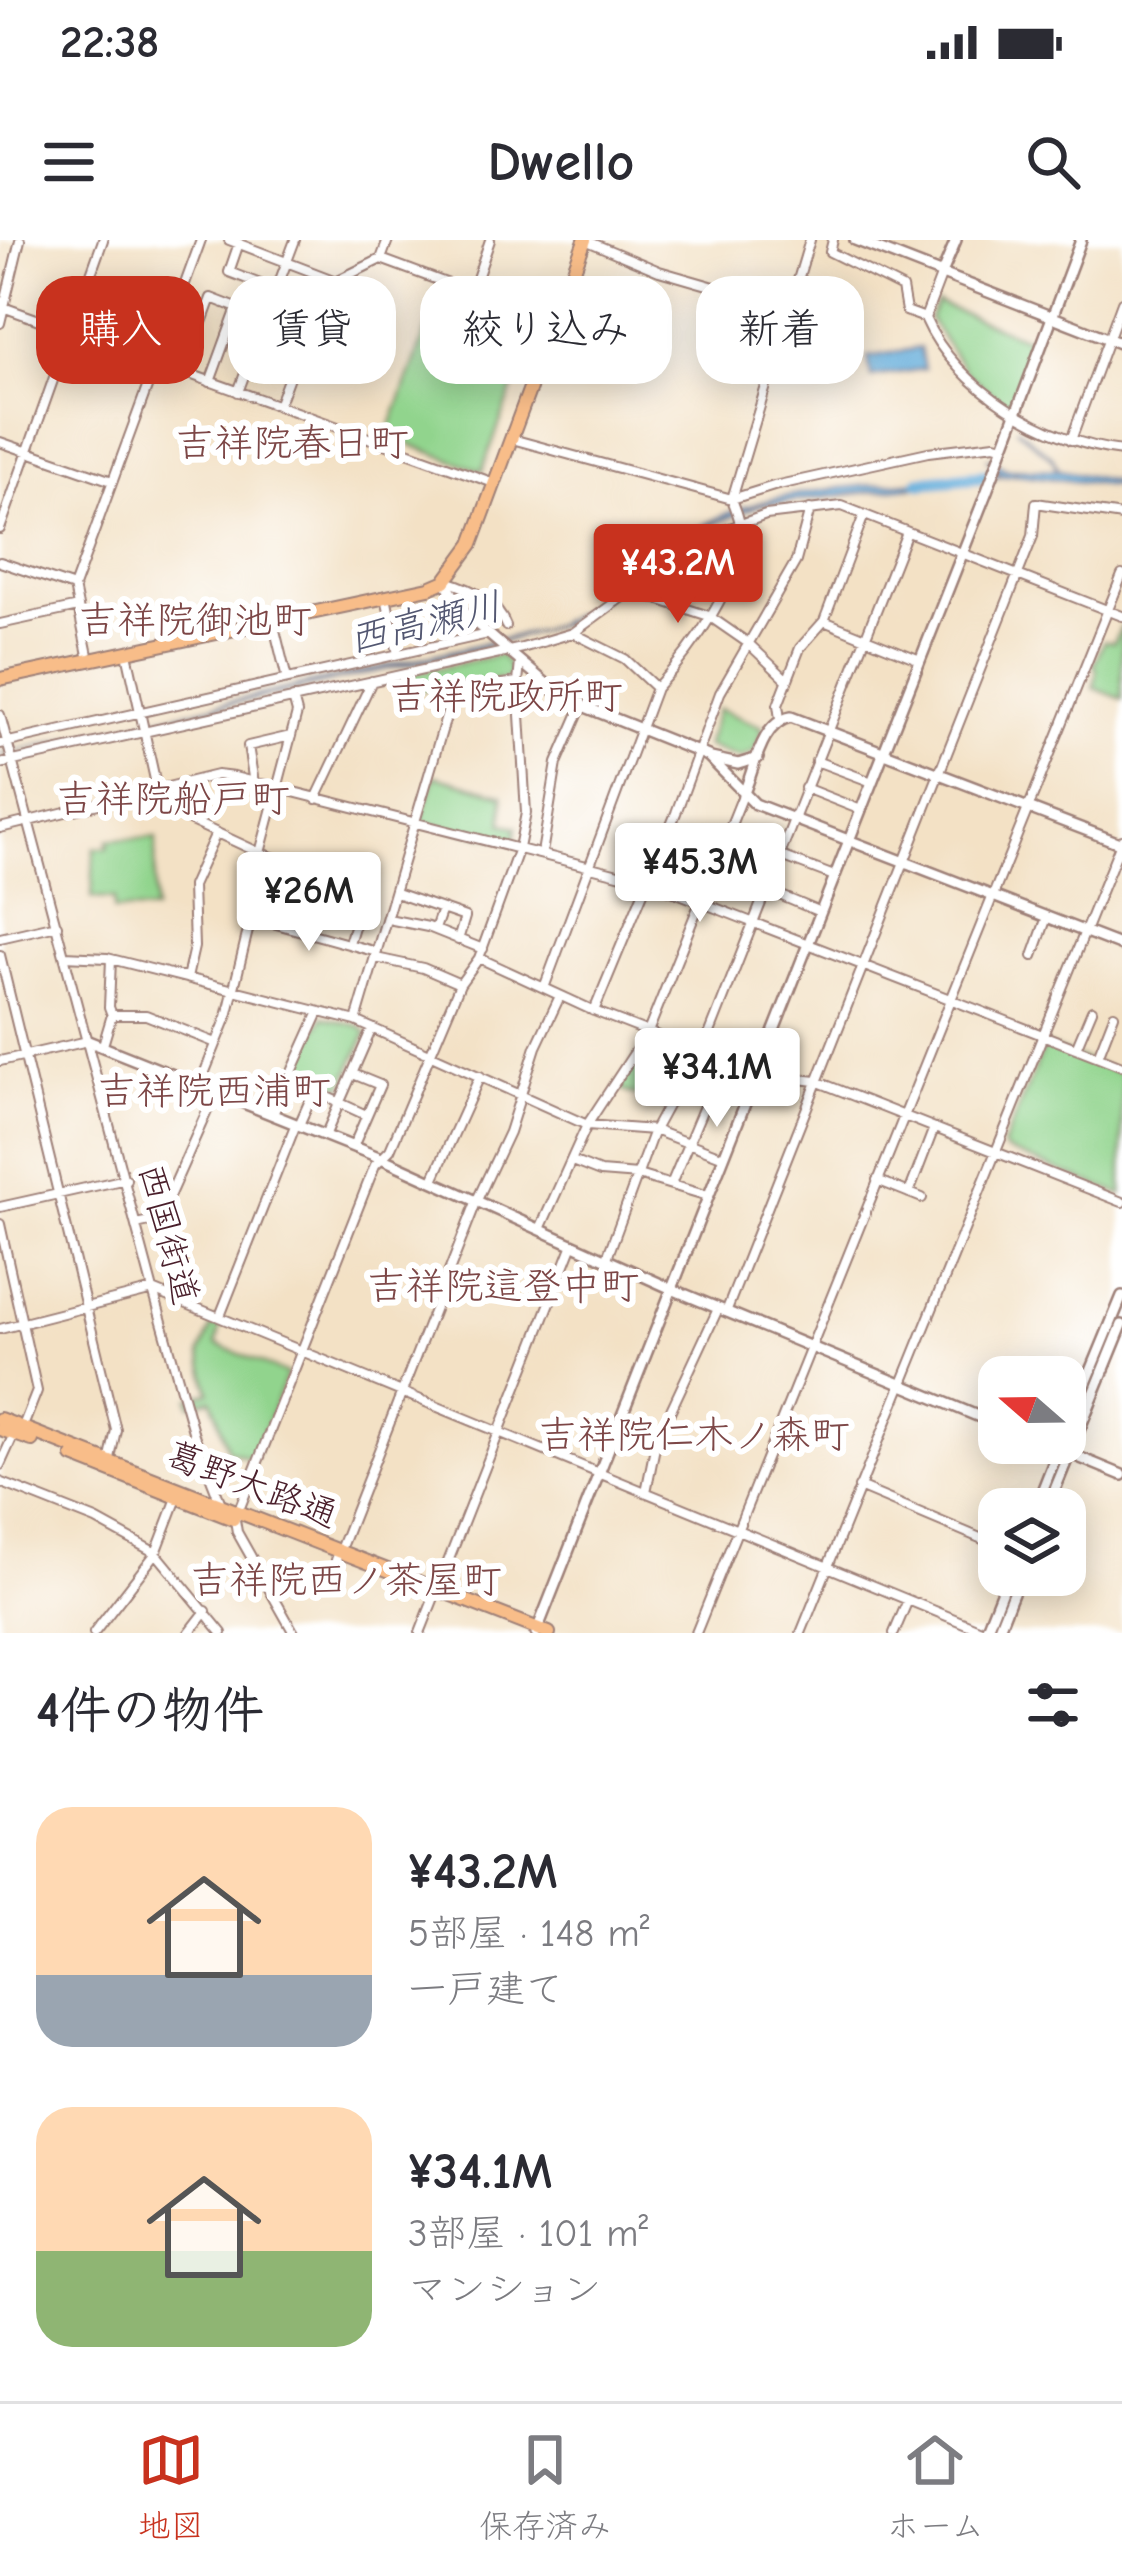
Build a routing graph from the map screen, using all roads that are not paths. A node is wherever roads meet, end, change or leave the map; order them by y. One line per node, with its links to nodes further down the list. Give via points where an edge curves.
1 (20, 240): 29 (street)
2 (103, 240): 17 (street)
3 (201, 240): 18 (street)
4 (295, 240): 15 (street)
5 (388, 240): 14 (street)
6 (490, 240): 24 (street)
7 (585, 240): 25 (main road); 27 (street)
8 (810, 240): 26 (street)
9 (833, 240): 32 (street, via 830,252 902,288 906,310)
10 (855, 240): 16 (street)
11 (956, 240): 16 (street)
12 (1081, 240): 30 (street)
13 (234, 242): 15 (street); 19 (street, via 229,272)
14 (381, 259): 22 (street); 23 (street)
15 (286, 262): 20 (street); 21 (street)
16 (942, 273): 30 (street); 32 (street)
17 (90, 276)
18 (188, 276)
19 (239, 276)
20 (281, 276)
21 (321, 276)
22 (346, 276)
23 (426, 276)
24 (478, 276)
25 (572, 276)
26 (798, 276)
27 (696, 282)
28 (1122, 302): 35 (street)
29 (3, 307): 33 (street); 34 (street)
30 (1052, 316): 35 (street); 47 (street)
31 (204, 317): 38 (street, via 211,298 237,308)
32 (926, 318): 47 (street, via 962,376)
33 (36, 319)
34 (0, 323)
35 (1108, 339): 36 (street); 49 (street)
36 (1122, 344)
37 (204, 379): 38 (street)
38 (211, 382): 45 (street)
39 (52, 384): 52 (street)
40 (149, 384): 54 (street)
41 (241, 384): 45 (street)
42 (286, 384): 46 (street)
43 (531, 384): 48 (main road)
44 (765, 384): 56 (street)
45 (238, 392): 46 (street)
46 (278, 406): 55 (street)
47 (1016, 414): 49 (street); 51 (street)
48 (511, 438): 55 (main road); 56 (street)
49 (1071, 440): 53 (street)
50 (0, 442): 52 (street)
51 (1004, 446): 56 (street, via 928,452); 63 (street)
52 (28, 451): 54 (street); 61 (street)
53 (1122, 451)
54 (112, 481): 68 (street)
55 (494, 484): 67 (main road, via 468,553)
56 (732, 500): 60 (street)
57 (810, 509): 58 (street, via 842,506); 60 (street); 82 (street, via 796,561)
58 (864, 515): 62 (street); 76 (street)
59 (1122, 516): 65 (street, via 1036,503 1033,536)
60 (740, 523): 69 (street); 73 (street, via 732,574)
61 (0, 529)
62 (907, 532): 63 (street); 81 (street)
63 (962, 553): 65 (street); 86 (street)
64 (0, 562): 68 (street)
65 (1015, 575): 72 (street); 112 (street)
66 (1122, 575): 72 (street)
67 (445, 581): 70 (main road); 78 (street, via 499,609); 80 (street, via 459,608)
68 (74, 587): 71 (street)
69 (631, 590): 73 (street); 79 (street)
70 (386, 597): 75 (main road); 85 (street)
71 (78, 608): 77 (street); 87 (street)
72 (1108, 610): 74 (street); 120 (street)
73 (710, 616): 82 (street); 94 (street)
74 (1122, 616)
75 (273, 621): 84 (main road); 90 (street)
76 (824, 621): 81 (street); 92 (street)
77 (0, 624)
78 (506, 626)
79 (573, 633): 83 (street); 94 (street, via 625,659)
80 (489, 635): 83 (street); 85 (street)
81 (865, 636): 86 (street); 101 (street)
82 (748, 644): 92 (street); 106 (street)
83 (506, 650): 88 (street); 91 (street)
84 (127, 652): 87 (main road); 97 (street)
85 (398, 655): 90 (street)
86 (920, 659): 105 (street)
87 (89, 661): 89 (main road)
88 (520, 663): 93 (street); 96 (street)
89 (0, 679)
90 (287, 679): 97 (street)
91 (372, 680): 95 (street); 119 (street)
92 (787, 680): 99 (street)
93 (518, 682): 124 (street, via 454,690); 129 (street, via 526,813)
94 (656, 688): 100 (street)
95 (293, 698): 102 (street); 103 (street)
96 (581, 708): 100 (street); 131 (street, via 557,763)
97 (141, 712): 102 (street); 104 (street)
98 (0, 715): 104 (street)
99 (780, 719): 101 (street); 107 (street)
100 (641, 730): 106 (street); 134 (street)
101 (828, 730): 105 (street); 110 (street)
102 (145, 731): 109 (street); 116 (street)
103 (291, 736): 113 (street, via 248,746); 117 (street)
104 (6, 743): 109 (street, 西国街道)
105 (884, 751): 112 (street); 114 (street)
106 (699, 752): 108 (street); 136 (street)
107 (759, 757): 108 (street, via 739,764); 118 (street)
108 (711, 758): 118 (street)
109 (13, 759): 111 (street); 123 (street, 西国街道)
110 (816, 761): 114 (street); 115 (street)
111 (0, 764)
112 (937, 773): 120 (street); 133 (street)
113 (254, 782): 116 (street, via 217,775); 117 (street)
114 (872, 782): 121 (street)
115 (805, 788): 121 (street); 122 (street)
116 (158, 789): 123 (street); 126 (street, via 161,807)
117 (276, 789): 119 (street); 130 (street)
118 (742, 795): 122 (street); 140 (street)
119 (316, 799): 124 (street)
120 (1028, 807): 128 (street); 139 (street)
121 (861, 810): 127 (street)
122 (794, 819): 127 (street); 132 (street)
123 (29, 820): 125 (street); 147 (street, 西国街道)
124 (417, 824): 129 (street); 138 (street)
125 (0, 828)
126 (216, 833): 130 (street); 162 (street, via 192,886)
127 (848, 841): 133 (street); 135 (street)
128 (1122, 843): 149 (street)
129 (519, 848): 131 (street); 155 (street)
130 (260, 853): 143 (street); 152 (street, via 366,887)
131 (542, 854): 134 (street)
132 (779, 855): 135 (street); 137 (street)
133 (904, 862): 139 (street); 161 (street)
134 (590, 866): 136 (street); 164 (street)
135 (834, 876): 142 (street)
136 (646, 881): 140 (street); 169 (street)
137 (765, 889): 142 (street); 146 (street)
138 (396, 893): 141 (street); 145 (street)
139 (992, 896): 144 (street); 167 (street)
140 (699, 902): 146 (street); 175 (street)
141 (442, 909): 148 (street); 151 (street, via 465,917)
142 (820, 912): 154 (street)
143 (251, 917): 152 (street); 165 (street)
144 (1047, 917): 149 (street); 159 (street)
145 (388, 919): 148 (street); 157 (street)
146 (752, 921): 154 (street); 181 (street)
147 (57, 925): 150 (street); 158 (street, 西国街道)
148 (435, 929): 151 (street)
149 (1084, 932): 153 (street); 176 (street)
150 (0, 938)
151 (458, 940): 155 (street)
152 (349, 943): 157 (street)
153 (1121, 943)
154 (808, 944): 161 (street); 189 (street)
155 (481, 954): 163 (street); 164 (street)
156 (0, 955): 183 (street)
157 (377, 955): 163 (street); 173 (street)
158 (65, 956): 160 (street); 177 (street, 西国街道)
159 (1033, 956)
160 (111, 959): 162 (street); 171 (street)
161 (863, 966): 167 (street); 191 (street)
162 (187, 978): 165 (street)
163 (460, 984): 182 (street)
164 (544, 988): 166 (street)
165 (234, 990): 170 (street); 178 (street)
166 (560, 996): 169 (street); 194 (street)
167 (950, 999): 176 (street); 198 (street)
168 (1092, 1010): 180 (street)
169 (594, 1011): 175 (street)
170 (319, 1012): 173 (street); 196 (street)
171 (112, 1015): 178 (street, via 146,1015); 179 (street)
172 (1114, 1015): 184 (street)
173 (356, 1021): 174 (street)
174 (372, 1028): 182 (street); 188 (street)
175 (647, 1031): 181 (street); 200 (street)
176 (1042, 1035): 180 (street); 206 (street)
177 (88, 1041): 179 (street); 183 (street); 211 (street, 西国街道)
178 (216, 1043): 192 (street)
179 (103, 1045): 192 (street)
180 (1076, 1048): 184 (street)
181 (700, 1052): 186 (street); 202 (street)
182 (431, 1053): 190 (street); 208 (street)
183 (24, 1054): 185 (street); 216 (street)
184 (1098, 1056): 187 (street)
185 (0, 1060)
186 (723, 1060): 189 (street); 204 (street)
187 (1122, 1066)
188 (353, 1074): 195 (street); 197 (street, via 380,1085)
189 (756, 1074): 191 (street); 207 (street)
190 (479, 1076): 194 (street); 212 (street)
191 (817, 1082): 198 (street); 231 (street)
192 (200, 1084): 193 (street)
193 (216, 1090): 196 (street); 223 (street, via 158,1219)
194 (523, 1095): 200 (street); 219 (street)
195 (340, 1103): 197 (street); 199 (street, via 314,1091); 203 (street)
196 (273, 1114): 199 (street)
197 (367, 1115): 205 (street)
198 (903, 1116): 201 (street); 213 (street)
199 (297, 1124): 203 (street); 232 (street)
200 (587, 1125): 202 (street); 209 (street)
201 (934, 1129): 206 (street); 215 (street)
202 (654, 1130): 204 (street); 210 (street)
203 (325, 1136): 205 (street)
204 (688, 1143): 207 (street); 214 (street)
205 (353, 1147): 208 (street)
206 (994, 1152): 220 (street); 239 (street)
207 (724, 1156): 217 (street)
208 (381, 1159): 212 (street); 237 (street)
209 (572, 1160): 210 (street); 224 (street)
210 (638, 1174): 214 (street); 226 (street)
211 (126, 1179): 216 (street); 223 (street, 西国街道)
212 (433, 1180): 219 (street)
213 (878, 1180): 215 (street); 236 (street)
214 (672, 1182): 217 (street)
215 (909, 1193): 218 (street)
216 (58, 1194): 221 (street); 230 (street)
217 (708, 1196): 227 (street)
218 (922, 1198)
219 (477, 1200): 224 (street); 240 (street)
220 (1122, 1202)
221 (0, 1207)
222 (0, 1224): 233 (street)
223 (136, 1224): 228 (street, 西国街道)
224 (540, 1229): 225 (street)
225 (573, 1244): 226 (street); 244 (street)
226 (607, 1258): 227 (street)
227 (672, 1289): 231 (street); 249 (street)
228 (153, 1290): 230 (street); 232 (street); 255 (street, 西国街道)
229 (1122, 1296): 238 (street)
230 (86, 1308): 233 (street); 248 (street, via 116,1430)
231 (722, 1310): 236 (street); 253 (street, via 656,1442)
232 (220, 1316): 237 (street)
233 (23, 1324): 235 (street); 245 (street, via 37,1391)
234 (1122, 1325): 241 (street)
235 (0, 1330)
236 (811, 1348): 239 (street); 257 (street)
237 (303, 1349): 240 (street); 256 (street)
238 (1086, 1383)
239 (901, 1386): 242 (street); 252 (street)
240 (402, 1391): 244 (street); 260 (street)
241 (1086, 1400)
242 (978, 1417)
243 (0, 1419): 245 (main road, 葛野大路通)
244 (498, 1431): 249 (street); 262 (street)
245 (14, 1432): 247 (street); 248 (main road, 葛野大路通)
246 (1086, 1458): 250 (street)
247 (0, 1466)
248 (108, 1466): 254 (main road, 葛野大路通); 255 (main road, 葛野大路通)
249 (598, 1473): 253 (street); 267 (street)
250 (1122, 1474)
251 (0, 1482): 259 (street)
252 (859, 1487): 258 (street); 261 (street)
253 (646, 1492): 257 (street)
254 (177, 1498): 256 (main road, 葛野大路通); 259 (street)
255 (221, 1506): 256 (main road, 葛野大路通)
256 (237, 1516): 260 (main road, 葛野大路通); 271 (street, via 237,1532)
257 (736, 1530): 261 (street); 273 (street)
258 (978, 1537)
259 (156, 1553): 266 (street); 268 (street)
260 (338, 1556): 262 (main road, 葛野大路通)
261 (827, 1566): 265 (street); 274 (street)
262 (435, 1593): 267 (main road, 葛野大路通); 272 (street)
263 (1001, 1596): 276 (street)
264 (1009, 1596): 276 (street)
265 (908, 1600): 275 (street); 276 (street)
266 (206, 1611): 269 (street); 270 (street)
267 (537, 1632)
268 (94, 1633)
269 (189, 1633)
270 (222, 1633)
271 (294, 1633)
272 (420, 1633)
273 (696, 1633)
274 (800, 1633)
275 (894, 1633)
276 (989, 1633)

